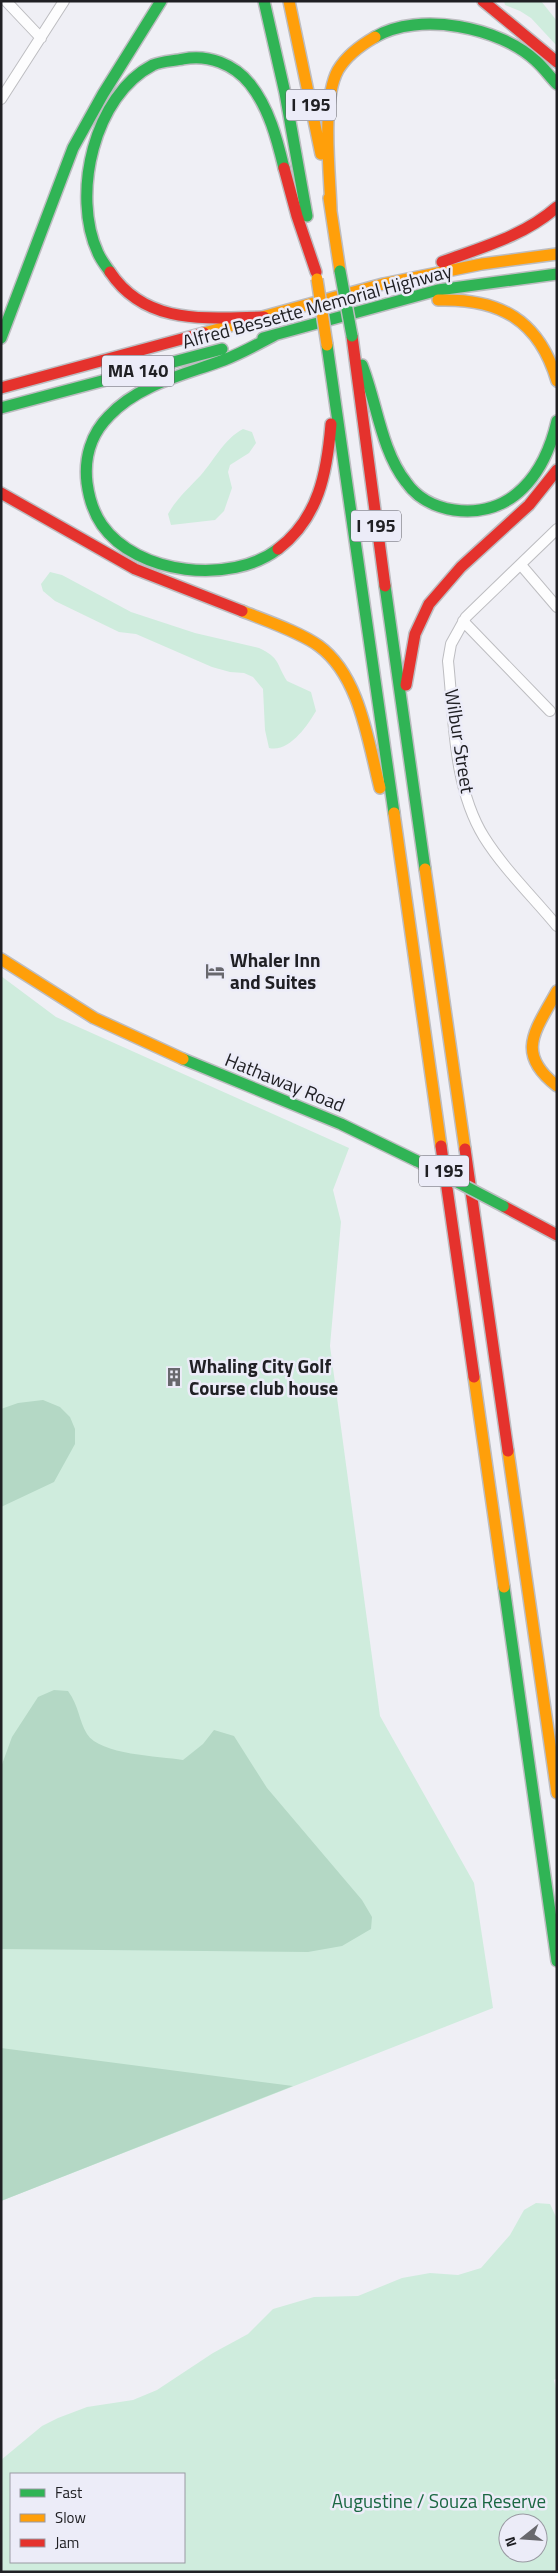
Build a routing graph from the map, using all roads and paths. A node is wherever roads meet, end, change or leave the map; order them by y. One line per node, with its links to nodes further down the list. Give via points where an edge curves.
1 (6, 1): 9 (street)
2 (64, 1): 9 (street)
3 (162, 1): 23 (main road, via 73,148)
4 (264, 1): 17 (main road, I 195, via 290,120)
5 (289, 1): 14 (main road, I 195)
6 (483, 1): 10 (main road)
7 (453, 13): 11 (main road, via 513,41 536,59)
8 (367, 28): 14 (main road, via 343,57 333,84 329,118)
9 (41, 38): 12 (street)
10 (557, 62)
11 (557, 84)
12 (1, 99)
13 (557, 207): 18 (main road, via 525,231)
14 (331, 210): 22 (main road, I 195, bridge)
15 (557, 254): 18 (main road, Alfred Bessette Memorial Highway / MA 140, via 482,264)
16 (557, 274): 19 (main road, Alfred Bessette Memorial Highway / MA 140, via 456,287)
17 (316, 276): 20 (main road, via 269,120 250,84 224,64 203,57 170,59 140,73 110,107 91,152 86,210 98,254 122,290 154,310 193,318); 24 (main road, I 195, bridge)
18 (391, 282): 20 (main road, Alfred Bessette Memorial Highway / MA 140)
19 (360, 312): 21 (main road, Alfred Bessette Memorial Highway / MA 140); 25 (main road, via 452,298 489,304 505,310 530,328 547,352)
20 (264, 317): 26 (main road, Alfred Bessette Memorial Highway / MA 140)
21 (275, 335): 24 (main road, via 243,352 141,392 108,416 88,453 86,479 94,513 116,541 152,562 194,570 246,566 280,548 308,518 323,482 330,437); 27 (main road, Alfred Bessette Memorial Highway / MA 140)
22 (352, 336): 28 (main road, via 393,461 413,490 441,507 478,512 510,501 539,470 552,443); 36 (main road, I 195)
23 (1, 338)
24 (332, 380): 37 (main road, I 195)
25 (557, 381)
26 (1, 388)
27 (1, 408)
28 (557, 421)
29 (557, 470): 36 (main road, via 529,505 461,567 429,604 421,618 411,652)
30 (1, 493): 37 (main road, via 135,569 272,623 309,640 327,653 356,700)
31 (557, 529): 32 (street, Wilbur Street)
32 (521, 565): 33 (street); 34 (street, Wilbur Street)
33 (557, 607)
34 (463, 621): 35 (street); 38 (street, Wilbur Street, via 451,644 448,661 457,749 465,787 484,837)
35 (550, 711)
36 (403, 717): 43 (main road, I 195)
37 (399, 859): 44 (main road, I 195)
38 (557, 926)
39 (1, 959): 42 (main road, Hathaway Road, bridge, via 106,1024 368,1136)
40 (557, 991): 41 (main road, via 539,1022 532,1051 539,1074)
41 (557, 1086)
42 (557, 1235)
43 (557, 1793)
44 (557, 1961)

